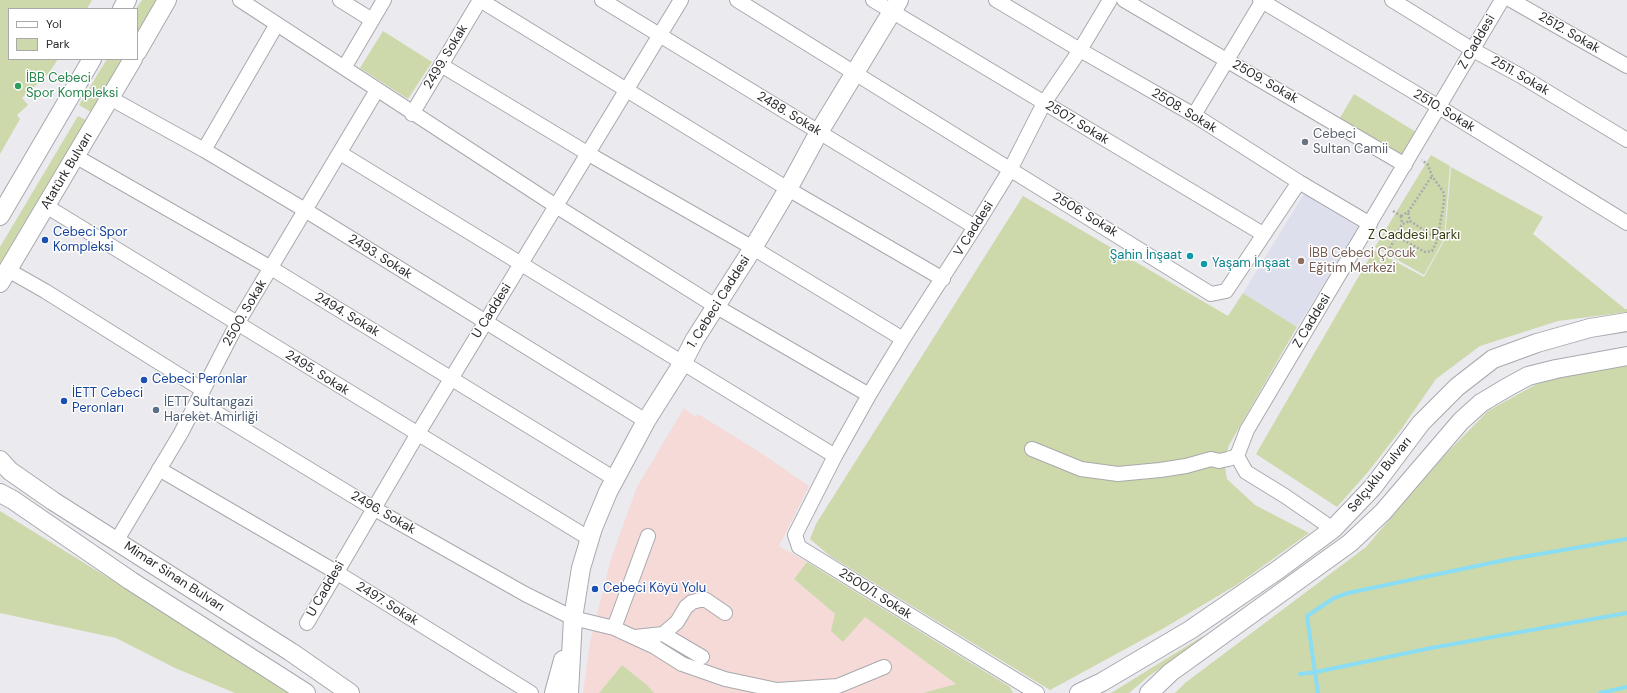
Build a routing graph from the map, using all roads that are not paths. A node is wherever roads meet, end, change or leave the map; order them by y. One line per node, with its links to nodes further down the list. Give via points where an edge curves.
1 (167, 0): 21 (main road)
2 (240, 0): 19 (street)
3 (340, 0): 18 (street)
4 (384, 0): 18 (street)
5 (480, 0): 27 (street, 2499. Sokak); 32 (street)
6 (602, 0): 20 (street, 2488. Sokak)
7 (681, 0): 20 (street, U Caddesi)
8 (737, 0): 30 (street, 2506. Sokak)
9 (872, 0): 17 (street, 2507. Sokak)
10 (996, 0): 22 (street, 2508. Sokak)
11 (1110, 0): 22 (street, V Caddesi)
12 (1124, 0): 26 (street, 2509. Sokak)
13 (1261, 0): 26 (street); 35 (street, 2510. Sokak)
14 (1392, 0): 23 (street, 2511. Sokak)
15 (1502, 0): 23 (street, Z Caddesi)
16 (1511, 0): 28 (street, 2512. Sokak)
17 (896, 6): 30 (main road, 1. Cebeci Caddesi); 34 (street, 2507. Sokak)
18 (372, 20): 29 (street)
19 (277, 24): 29 (street); 40 (street)
20 (659, 35): 32 (street, U Caddesi); 38 (street, 2488. Sokak)
21 (138, 50)
22 (1080, 50): 34 (street, V Caddesi); 37 (street, 2508. Sokak)
23 (1473, 50): 35 (street, Z Caddesi); 39 (street, 2511. Sokak)
24 (91, 60): 51 (main road)
25 (132, 60): 33 (main road, Atatürk Bulvarı)
26 (1227, 60): 37 (street); 44 (street, 2509. Sokak)
27 (441, 65): 36 (street, 2499. Sokak); 41 (street)
28 (1627, 66)
29 (344, 68): 31 (street)
30 (855, 73): 38 (main road, 1. Cebeci Caddesi); 45 (street, 2506. Sokak)
31 (378, 90): 36 (street); 42 (street, 2500. Sokak)
32 (626, 90): 41 (street, U Caddesi); 47 (street)
33 (110, 98): 40 (street, 2493. Sokak); 43 (main road, Atatürk Bulvarı)
34 (1044, 103): 45 (street, V Caddesi); 55 (street, 2507. Sokak)
35 (1439, 107): 44 (street, Z Caddesi); 52 (street, 2510. Sokak)
36 (412, 114): 49 (street)
37 (1194, 115): 46 (street, 2508. Sokak)
38 (819, 132): 47 (main road, 1. Cebeci Caddesi); 54 (street, 2488. Sokak)
39 (1627, 140)
40 (204, 150): 50 (street, 2493. Sokak)
41 (587, 153): 49 (street, U Caddesi); 56 (street)
42 (340, 154): 50 (street, 2500. Sokak); 57 (street)
43 (75, 156): 48 (main road, Atatürk Bulvarı); 58 (street, 2494. Sokak)
44 (1408, 160): 53 (street, Z Caddesi)
45 (1010, 170): 54 (street, V Caddesi); 55 (street, 2506. Sokak, via 1211,294 1226,291)
46 (1299, 182): 53 (street, 2508. Sokak); 55 (street, 2506. Sokak)
47 (788, 189): 56 (main road, 1. Cebeci Caddesi); 60 (street)
48 (46, 206): 59 (main road, Atatürk Bulvarı); 64 (street, 2495. Sokak)
49 (556, 206): 57 (street, U Caddesi); 61 (street)
50 (305, 210): 58 (street, 2500. Sokak); 62 (street, 2493. Sokak)
51 (0, 216)
52 (1627, 223)
53 (1370, 224): 75 (street, Z Caddesi, via 1247,430)
54 (975, 227): 60 (street, V Caddesi)
55 (1263, 234)
56 (753, 248): 61 (main road, 1. Cebeci Caddesi); 65 (street)
57 (521, 264): 62 (street, U Caddesi); 67 (street)
58 (271, 268): 64 (street, 2500. Sokak); 68 (street, 2494. Sokak)
59 (4, 276): 70 (street, 2496. Sokak, via 45,291)
60 (943, 279): 65 (street, V Caddesi)
61 (717, 307): 67 (main road, 1. Cebeci Caddesi, via 695,339); 69 (street)
62 (485, 322): 68 (street, U Caddesi); 71 (street, 2493. Sokak)
63 (1627, 322): 81 (main road, Selçuklu Bulvarı, via 1582,330 1493,359 1457,386 1421,423 1373,487)
64 (237, 324): 70 (street, 2500. Sokak); 72 (street, 2495. Sokak)
65 (903, 339): 69 (street, V Caddesi)
66 (1627, 356): 101 (main road, Selçuklu Bulvarı, via 1528,376 1481,403 1461,422 1383,512 1350,543 1170,672)
67 (682, 364): 71 (main road, 1. Cebeci Caddesi); 74 (street)
68 (451, 378): 72 (street, U Caddesi); 78 (street, 2494. Sokak)
69 (869, 395): 74 (street, V Caddesi)
70 (200, 396): 77 (street, 2500. Sokak); 80 (street, 2496. Sokak)
71 (646, 421): 78 (main road, 1. Cebeci Caddesi)
72 (417, 434): 80 (street, U Caddesi); 83 (street, 2495. Sokak)
73 (1032, 449): 75 (street, via 1081,469 1118,474 1160,470)
74 (835, 456): 99 (street, 2500/1. Sokak, via 795,535 798,547)
75 (1237, 456): 81 (street, via 1246,472)
76 (0, 460): 84 (main road, Mimar Sinan Bulvarı, via 53,501)
77 (159, 469): 84 (street, 2500. Sokak); 85 (street, 2497. Sokak)
78 (615, 479): 83 (main road, 1. Cebeci Caddesi)
79 (0, 493): 94 (main road, Mimar Sinan Bulvarı)
80 (373, 508): 85 (street, U Caddesi); 87 (street, 2496. Sokak, via 525,594)
81 (1333, 529): 100 (main road, Selçuklu Bulvarı, via 1279,570 1190,630)
82 (648, 536): 89 (street)
83 (590, 539): 87 (main road, 1. Cebeci Caddesi, via 581,568)
84 (117, 540): 95 (main road, Mimar Sinan Bulvarı)
85 (336, 572): 88 (street, U Caddesi); 96 (street, 2497. Sokak)
86 (725, 613): 90 (street, via 706,600 692,602)
87 (573, 618): 89 (street, 2496. Sokak); 97 (main road); 98 (main road)
88 (307, 623)
89 (614, 628): 91 (street, 2496. Sokak)
90 (664, 634): 91 (street); 92 (street)
91 (634, 637): 93 (street, 2496. Sokak, via 682,664 718,677 777,690 838,686)
92 (702, 657)
93 (884, 667)
94 (306, 693)
95 (350, 693)
96 (531, 693)
97 (554, 693)
98 (569, 693)
99 (1037, 693)
100 (1079, 693)
101 (1149, 693)

